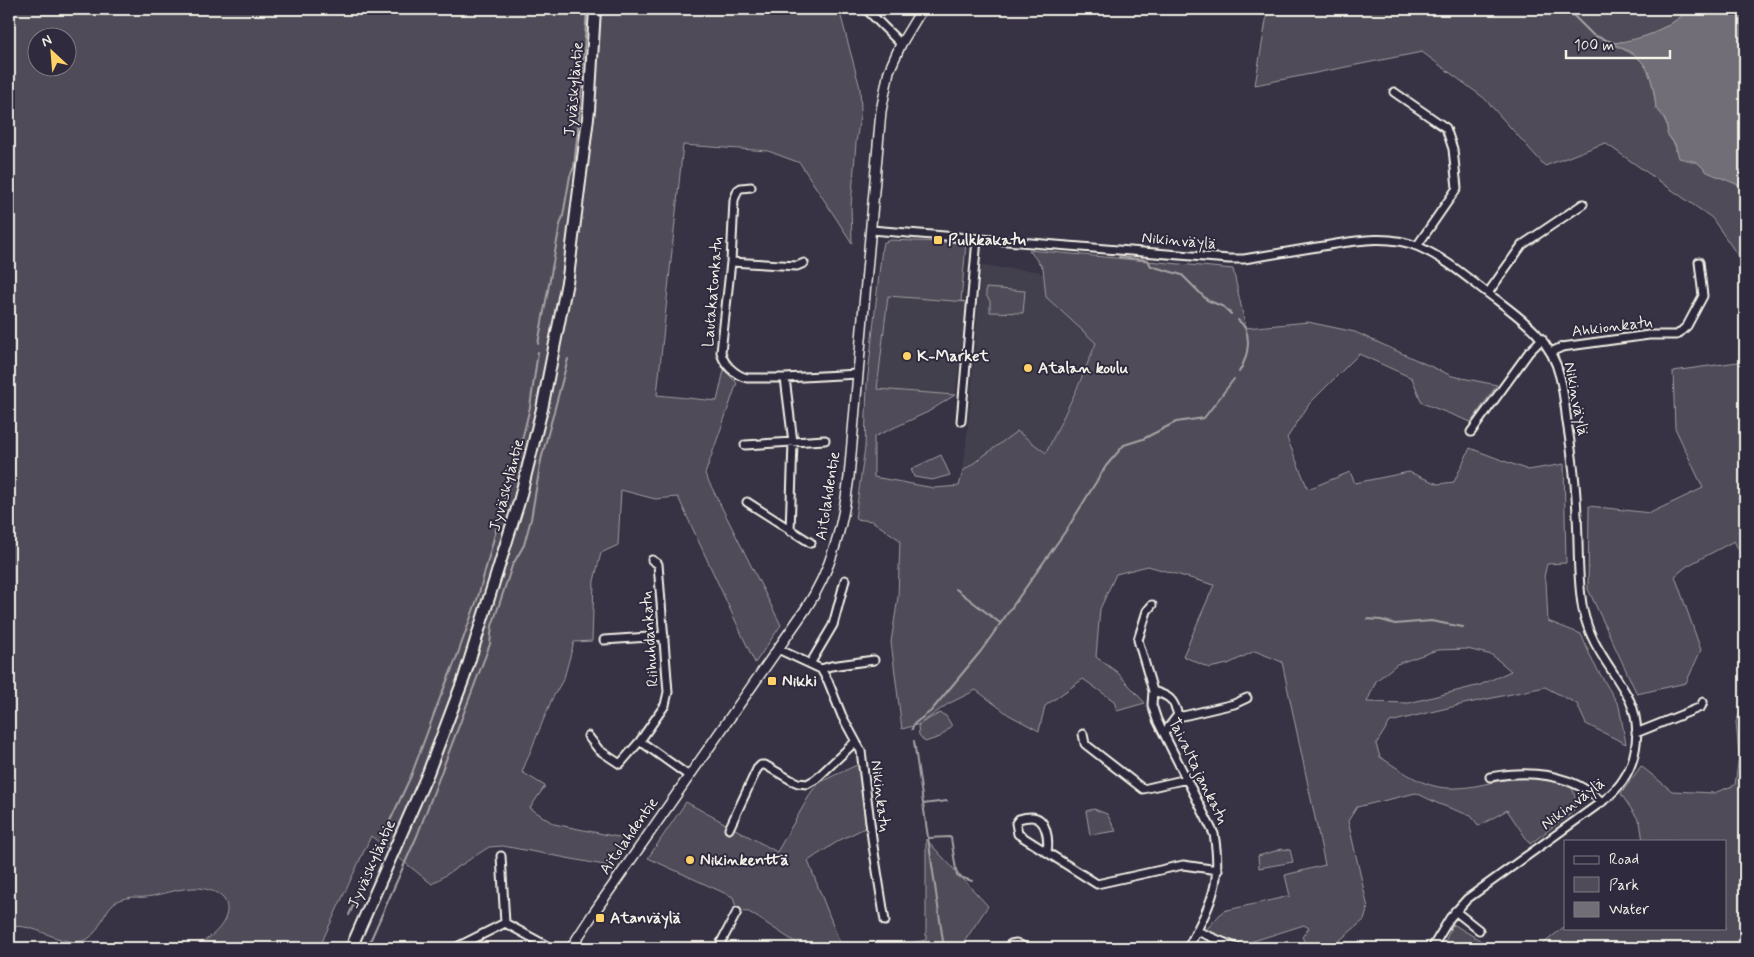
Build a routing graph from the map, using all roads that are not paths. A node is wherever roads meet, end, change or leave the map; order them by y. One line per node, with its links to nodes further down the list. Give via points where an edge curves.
1 (595, 9): 60 (highway, Jyväskyläntie, via 589,110 568,277 542,409 519,502 488,603 428,773)
2 (866, 9): 4 (street)
3 (922, 9): 4 (main road, Aitolahdentie)
4 (901, 44): 8 (main road, Aitolahdentie, via 890,71 881,111)
5 (1394, 92): 10 (street, via 1446,128 1454,154 1457,188)
6 (751, 187): 11 (street, Lautakatonkatu, via 741,188 736,194)
7 (1583, 204): 14 (street, via 1522,245)
8 (871, 230): 9 (street, Nikinväylä); 17 (main road, Aitolahdentie)
9 (977, 239): 10 (street, Nikinväylä, via 1229,259 1373,240 1394,240); 19 (street)
10 (1417, 246): 14 (street, Nikinväylä)
11 (731, 262): 13 (street, via 797,266); 18 (street, Lautakatonkatu, via 722,357 741,376)
12 (1698, 262): 16 (street, Ahkionkatu, via 1703,296 1687,326 1677,335 1648,335 1562,347)
13 (804, 263)
14 (1488, 293): 15 (street, Nikinväylä)
15 (1542, 339): 16 (street, Nikinväylä); 20 (street, via 1528,352)
16 (1551, 352): 41 (street, Nikinväylä, via 1561,379 1576,484 1580,589 1584,612 1595,645 1630,702)
17 (858, 374): 18 (street, Lautakatonkatu); 32 (main road, Aitolahdentie, via 848,484 838,538 815,595)
18 (785, 378): 22 (street)
19 (961, 421)
20 (1472, 432)
21 (825, 440): 22 (street)
22 (793, 442): 23 (street); 25 (street)
23 (745, 445)
24 (747, 502): 25 (street)
25 (790, 531): 26 (street)
26 (811, 543)
27 (652, 560): 30 (street, Riihuhdankatu, via 658,564)
28 (845, 580): 34 (street, via 833,625)
29 (1152, 605): 36 (street, Taivaltajankatu, via 1138,640)
30 (664, 636): 31 (street); 44 (street, Riihuhdankatu, via 668,692 665,704)
31 (604, 640)
32 (778, 649): 34 (street); 46 (main road, Aitolahdentie)
33 (874, 660): 35 (street)
34 (810, 664): 35 (street)
35 (821, 670): 45 (street, Nikinkatu)
36 (1153, 691): 39 (street, via 1167,696 1174,703); 40 (street, Taivaltajankatu, via 1152,705)
37 (1247, 698): 39 (street, via 1234,704)
38 (1703, 702): 41 (street, via 1701,707)
39 (1178, 715): 40 (street)
40 (1164, 733): 48 (street, Taivaltajankatu)
41 (1636, 733): 49 (street, Nikinväylä, via 1630,768 1618,787)
42 (1082, 734): 48 (street, via 1085,744 1144,789)
43 (588, 736): 44 (street, Riihuhdankatu, via 599,750 620,764)
44 (640, 741): 46 (street)
45 (855, 742): 50 (street, via 807,784 798,783 761,765); 56 (street, Nikinkatu, via 861,751)
46 (689, 776): 63 (main road, Aitolahdentie)
47 (1490, 777): 49 (street, via 1520,773 1546,775 1581,787)
48 (1187, 779): 53 (street, Taivaltajankatu, via 1214,834)
49 (1602, 802): 54 (street, Nikinväylä)
50 (729, 828)
51 (1047, 852): 51 (street, via 1018,834 1016,823 1019,819 1039,819 1045,826); 53 (street, via 1097,884 1183,865)
52 (501, 856): 57 (street)
53 (1218, 870): 59 (street, Taivaltajankatu, via 1216,888)
54 (1455, 911): 58 (street); 69 (street, Nikinväylä)
55 (737, 912): 64 (street)
56 (885, 921)
57 (505, 924): 61 (street); 62 (street)
58 (1480, 930)
59 (1196, 932): 67 (street, Taivaltajankatu); 68 (street)
60 (351, 947)
61 (455, 948)
62 (551, 948)
63 (571, 948)
64 (718, 948)
65 (1006, 948): 66 (street, via 1016,943)
66 (1026, 948)
67 (1188, 948)
68 (1237, 948)
69 (1432, 948)

